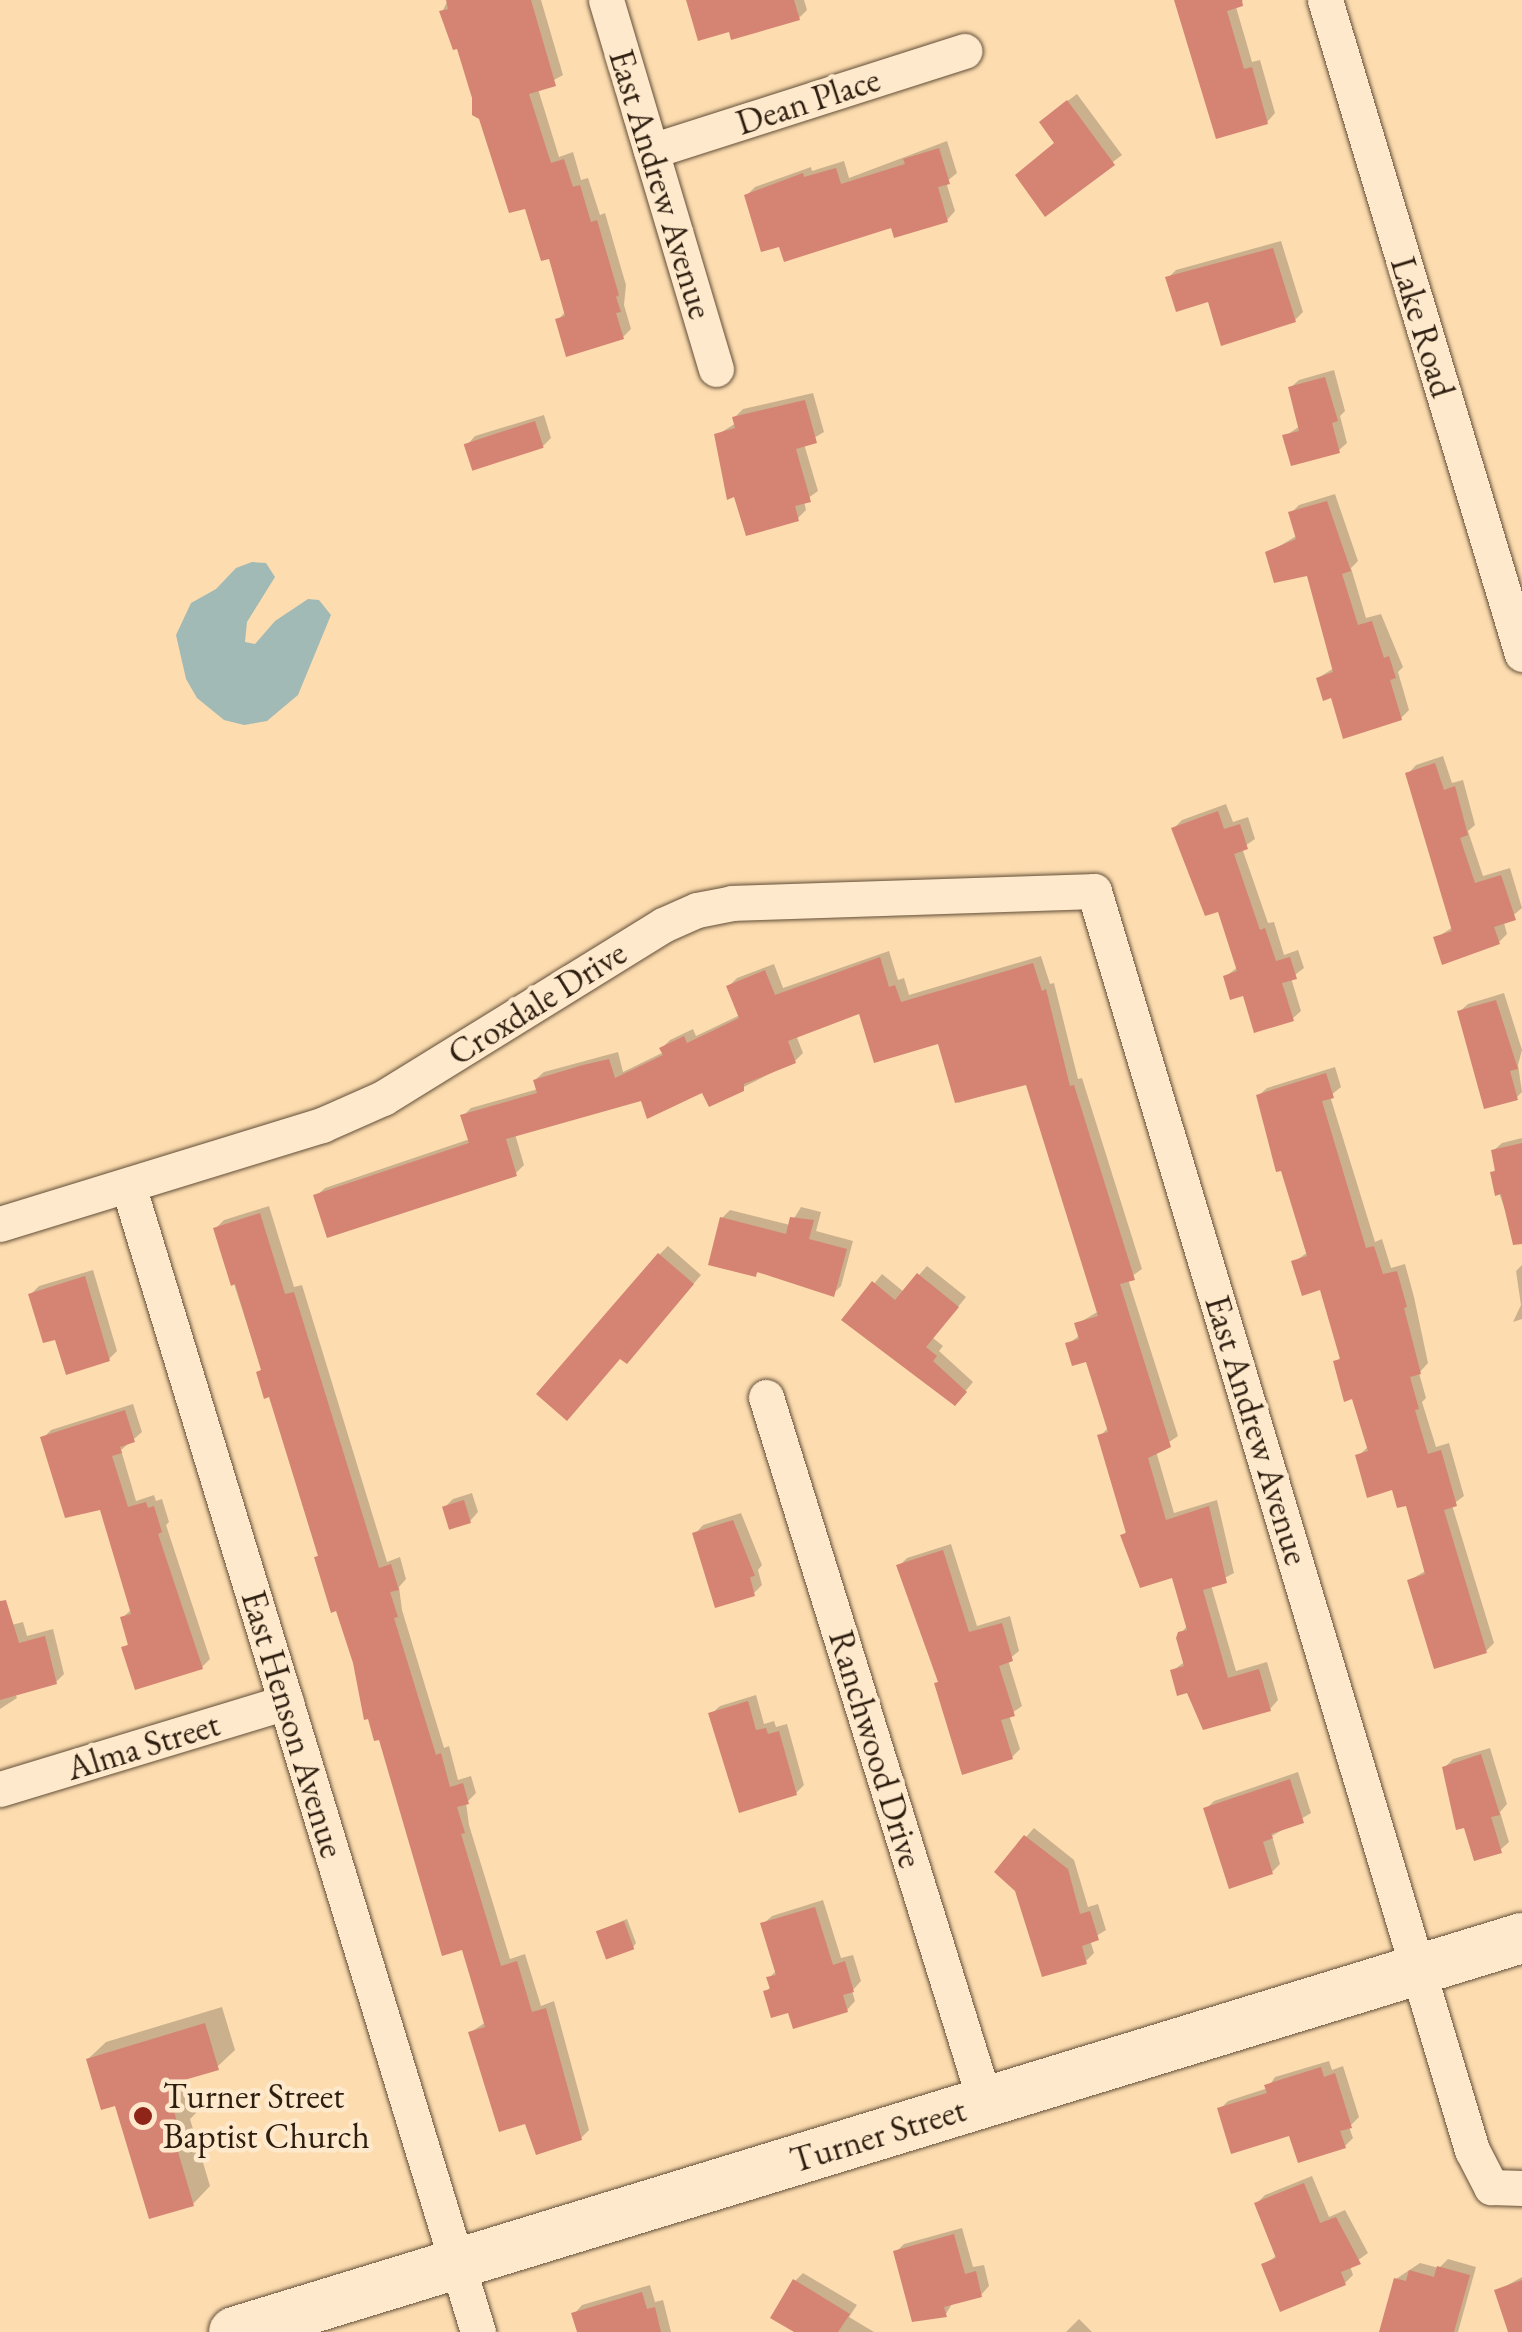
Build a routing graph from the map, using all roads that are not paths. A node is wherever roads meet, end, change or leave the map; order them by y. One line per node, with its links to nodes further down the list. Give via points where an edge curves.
1 (606, 0): 4 (street, East Andrew Avenue)
2 (1324, 0): 6 (street, Lake Road)
3 (964, 51): 4 (street, Dean Place)
4 (651, 151): 5 (street, East Andrew Avenue)
5 (716, 369)
6 (1522, 654)
7 (1094, 891): 8 (street, Croxdale Drive, via 732,903 697,910 383,1098 322,1125); 14 (street, East Andrew Avenue)
8 (128, 1185): 9 (street, Croxdale Drive); 11 (street, East Henson Avenue)
9 (0, 1224)
10 (766, 1397): 15 (street, Ranchwood Drive)
11 (286, 1702): 12 (street, Alma Street); 17 (street, East Henson Avenue)
12 (0, 1789)
13 (1522, 1938): 14 (street, Turner Street)
14 (1419, 1970): 15 (street, Turner Street); 16 (street, East Andrew Avenue, via 1472,2150)
15 (985, 2102): 17 (street, Turner Street)
16 (1507, 2187)
17 (459, 2263): 18 (street, Turner Street); 19 (street, East Henson Avenue)
18 (234, 2332)
19 (478, 2332)

